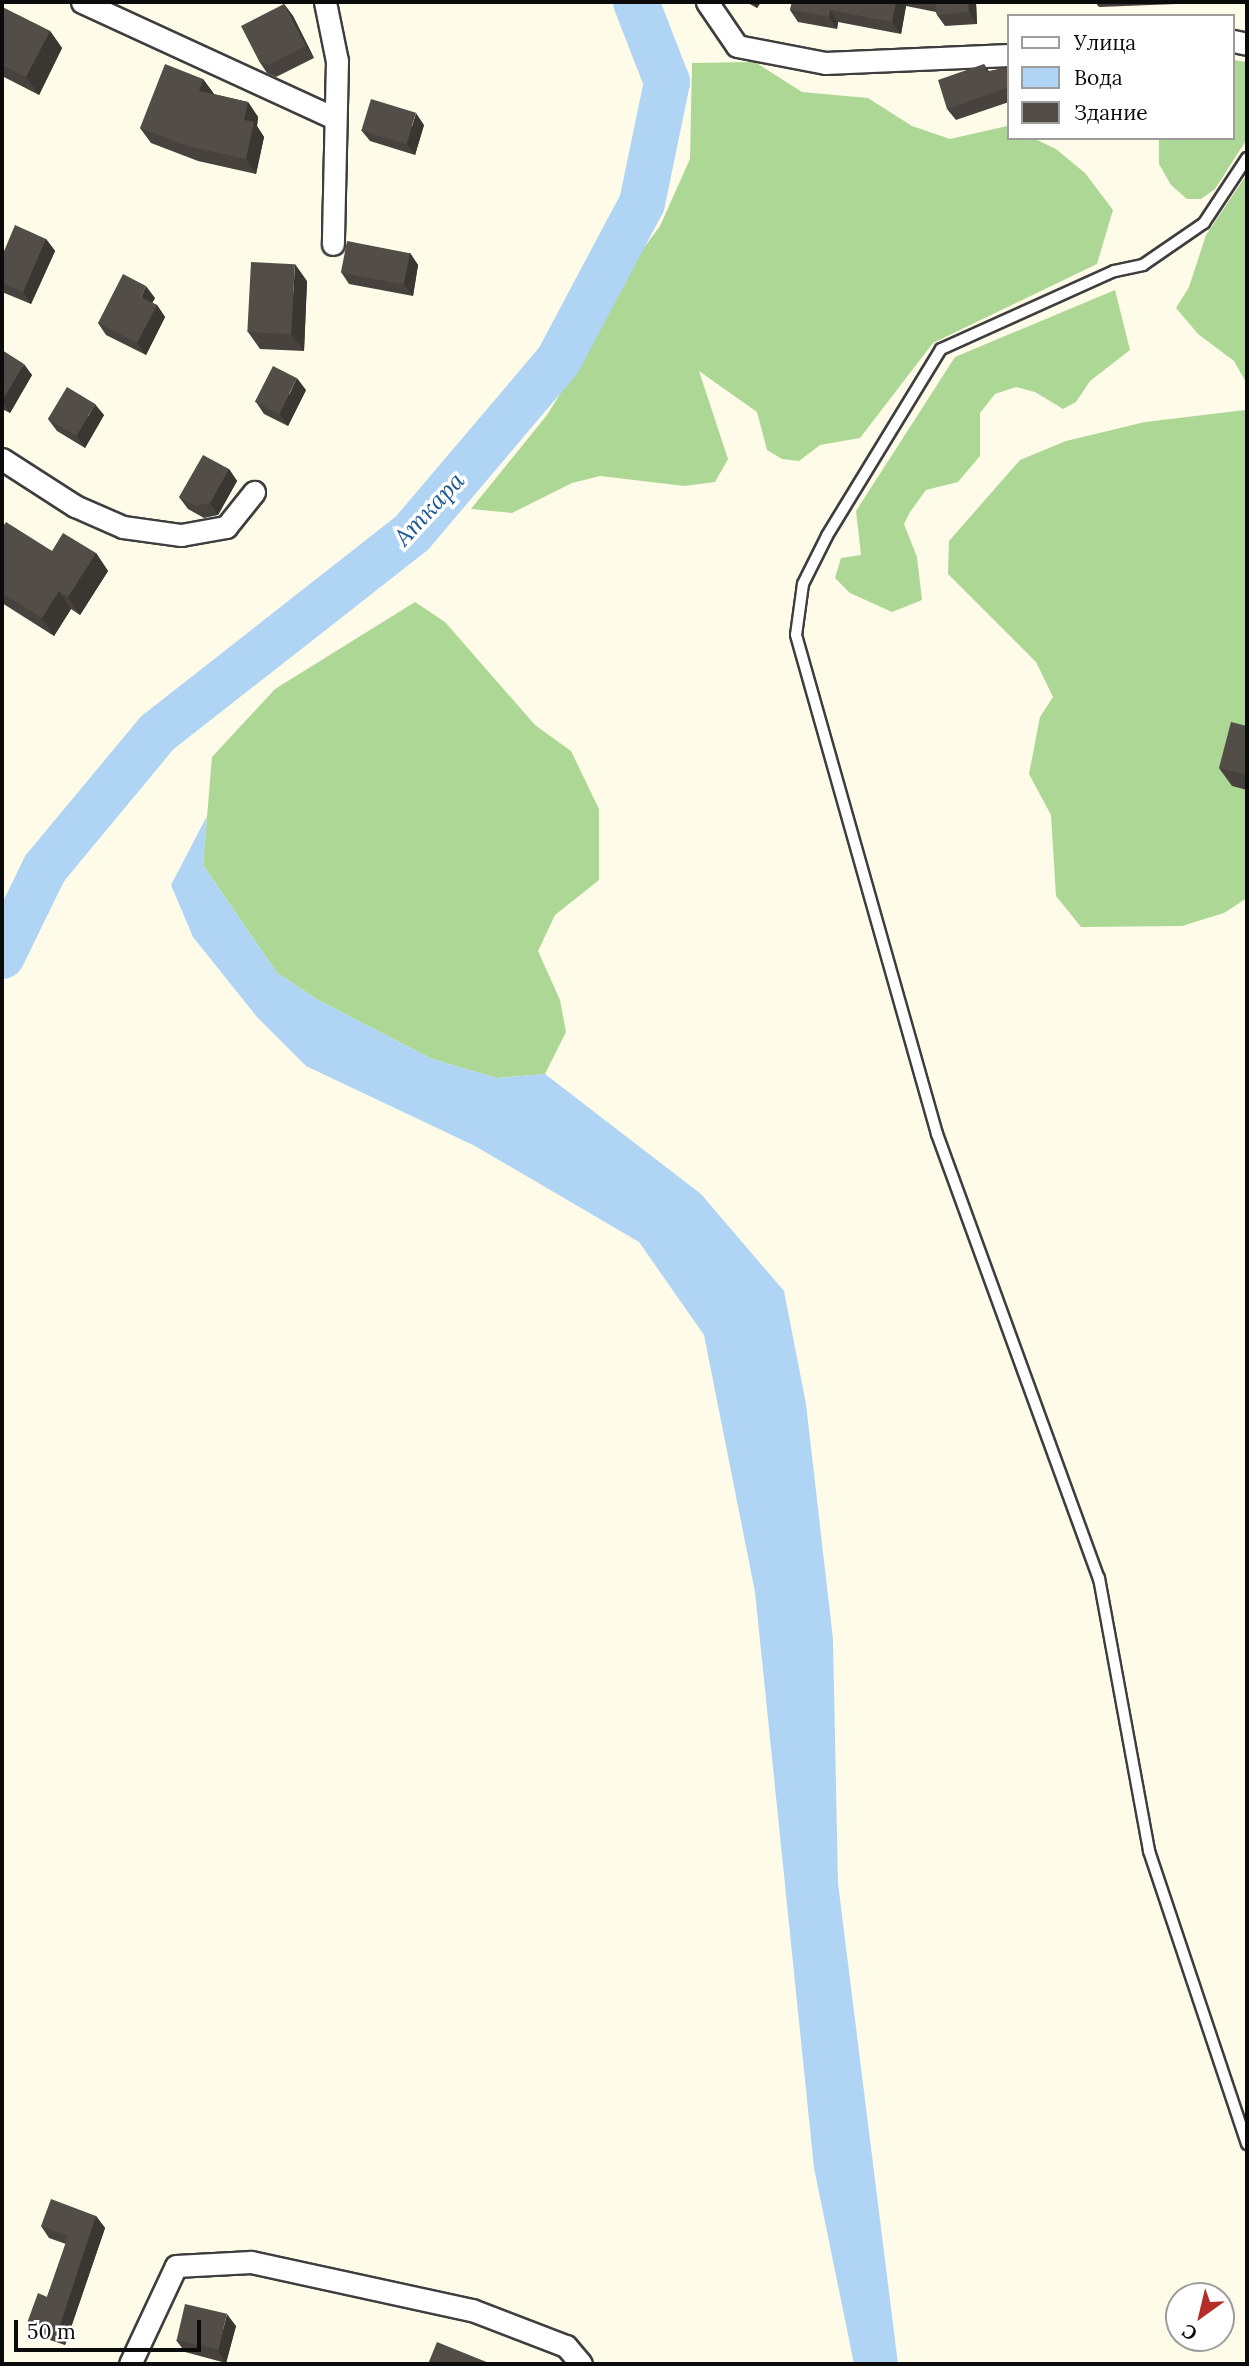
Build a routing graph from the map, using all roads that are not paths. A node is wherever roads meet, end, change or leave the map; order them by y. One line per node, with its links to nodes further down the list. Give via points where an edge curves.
1 (82, 2): 5 (street)
2 (325, 2): 5 (street, via 337,61)
3 (707, 2): 4 (street, via 737,46 825,63)
4 (1007, 55)
5 (334, 118): 7 (street)
6 (1247, 158): 10 (lane, via 1204,223 1143,265 1114,271 941,349 821,548 803,584 796,635 937,1133 1099,1578 1149,1851)
7 (332, 244)
8 (2, 459): 9 (street, via 75,506 123,527 181,535 226,527)
9 (254, 492)
10 (1247, 2144)
11 (130, 2364): 12 (street, via 176,2266 251,2262 472,2310 566,2346)
12 (581, 2364)

